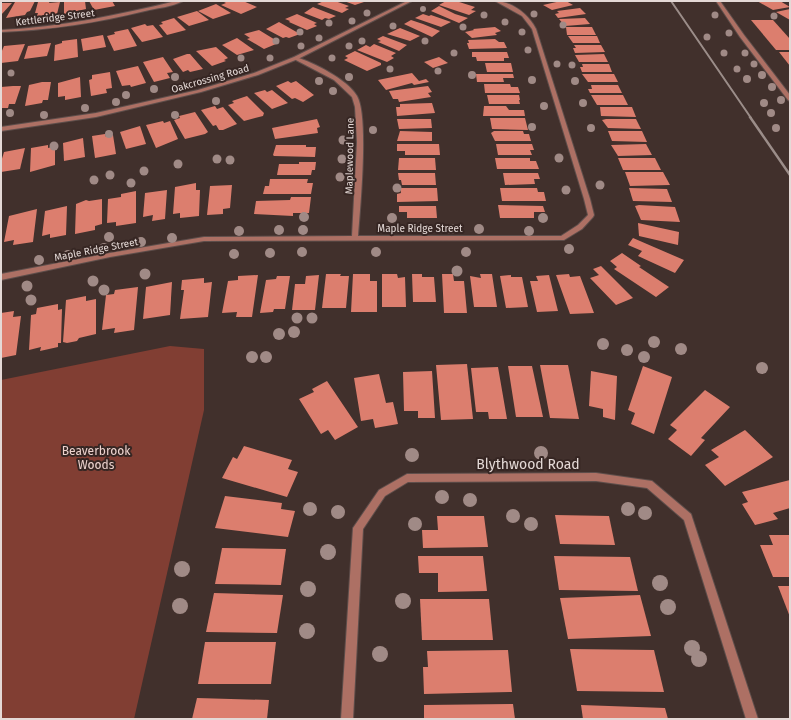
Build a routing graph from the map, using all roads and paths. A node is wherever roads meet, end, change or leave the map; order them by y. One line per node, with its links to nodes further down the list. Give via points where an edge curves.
1 (181, 1): 5 (street, Kettleridge Street, via 123,16 70,25)
2 (410, 1): 6 (street, Oakcrossing Road)
3 (497, 1): 9 (street, Maple Ridge Street, via 529,18 534,29 591,215 580,227 562,238)
4 (718, 1): 7 (street)
5 (1, 31)
6 (296, 58): 8 (street, Oakcrossing Road, via 256,74 199,91 96,115); 9 (street, Maplewood Lane, via 341,82 355,98 360,129)
7 (790, 99)
8 (1, 129)
9 (355, 238): 10 (street, Maple Ridge Street, via 204,238)
10 (1, 277)
11 (347, 719): 12 (street, Blythwood Road, via 358,528 382,493 407,478 596,477 649,484 688,517)
12 (752, 719)

